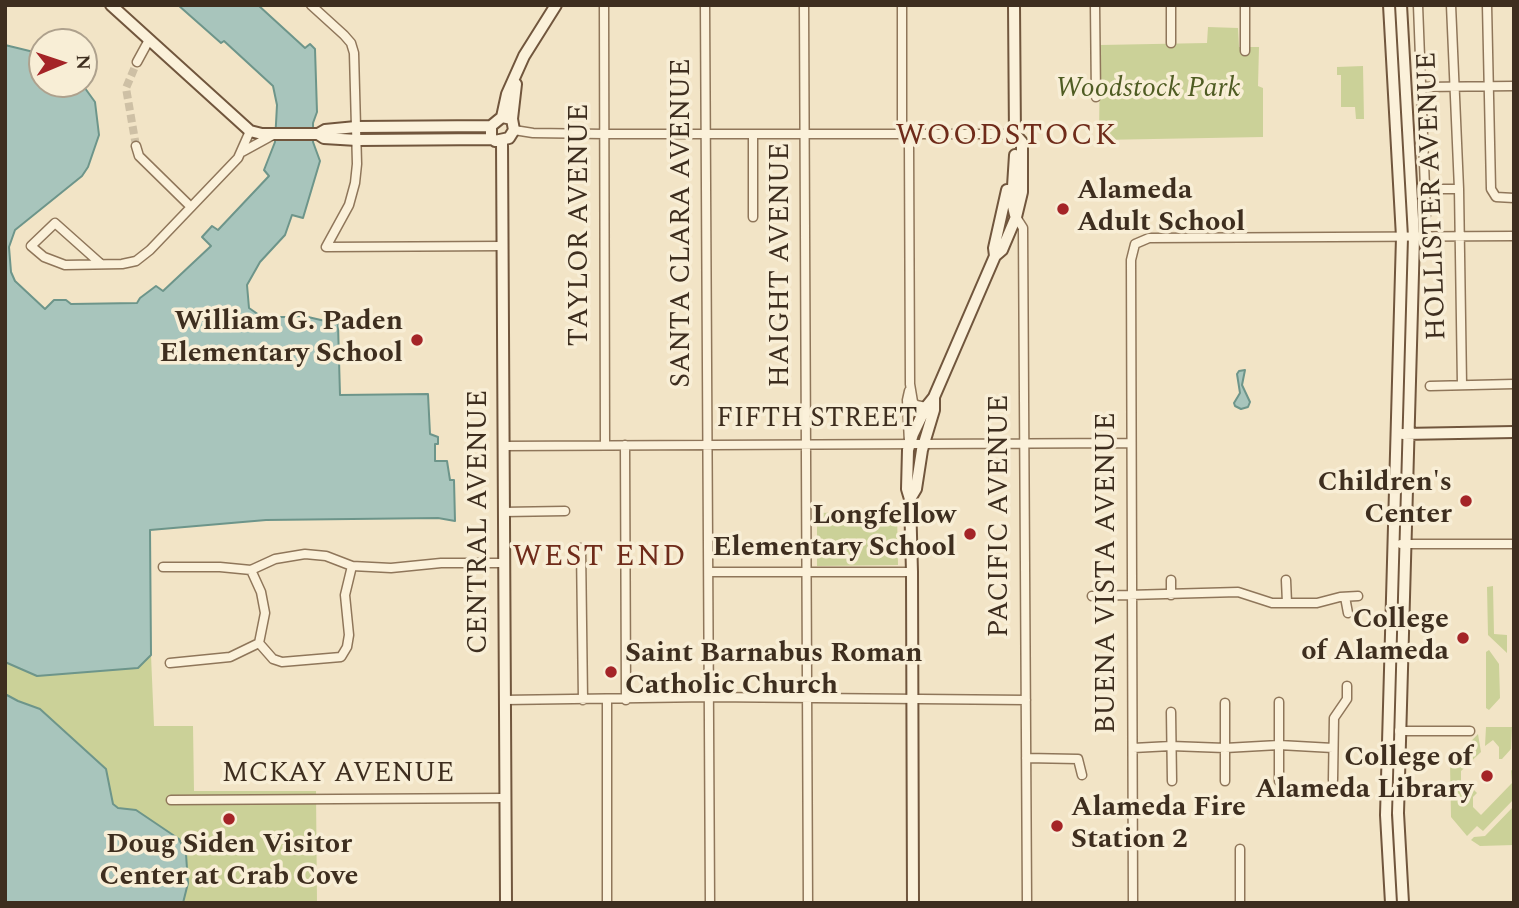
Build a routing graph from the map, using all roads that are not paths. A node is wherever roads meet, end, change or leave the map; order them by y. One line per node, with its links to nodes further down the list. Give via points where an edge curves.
1 (111, 5): 17 (street)
2 (311, 5): 28 (street, via 351,43)
3 (556, 5): 26 (street, via 518,71)
4 (604, 5): 32 (street, TAYLOR AVENUE)
5 (705, 5): 34 (street, SANTA CLARA AVENUE)
6 (804, 5): 36 (street, HAIGHT AVENUE)
7 (901, 5): 37 (street, via 902,127)
8 (1014, 5): 33 (street)
9 (1095, 5): 25 (street)
10 (1171, 5): 18 (street)
11 (1245, 5): 19 (street)
12 (1390, 5): 50 (street)
13 (1401, 5): 51 (street)
14 (1418, 5): 23 (street)
15 (1451, 5): 24 (street, HOLLISTER AVENUE)
16 (1487, 5): 21 (street)
17 (149, 40): 20 (street); 29 (street)
18 (1171, 43)
19 (1245, 51)
20 (137, 62)
21 (1489, 86): 22 (street); 24 (street); 44 (street, via 1491,189 1496,197)
22 (1514, 86)
23 (1422, 87): 24 (street); 42 (street)
24 (1456, 87): 43 (street, HOLLISTER AVENUE)
25 (1096, 97)
26 (510, 122): 27 (street); 32 (street, via 533,133); 39 (street, via 509,138)
27 (492, 126): 28 (street); 39 (street, CENTRAL AVENUE, via 490,132)
28 (356, 127): 31 (street); 38 (street)
29 (250, 131): 30 (street); 41 (street)
30 (275, 134): 31 (street); 41 (street)
31 (318, 134): 38 (street)
32 (604, 134): 34 (street); 68 (street, TAYLOR AVENUE)
33 (1015, 134): 37 (street); 48 (street, via 1012,202); 54 (street, via 1010,140)
34 (706, 135): 35 (street); 70 (street, SANTA CLARA AVENUE)
35 (753, 135): 36 (street); 47 (street)
36 (805, 135): 37 (street); 71 (street, HAIGHT AVENUE)
37 (906, 135): 56 (street)
38 (357, 140): 39 (street); 53 (street, via 349,205 326,247)
39 (498, 140): 53 (street, CENTRAL AVENUE)
40 (136, 146): 45 (street, via 139,156)
41 (242, 152): 45 (street)
42 (1425, 189): 43 (street); 46 (street)
43 (1459, 189): 52 (street, HOLLISTER AVENUE)
44 (1514, 198)
45 (191, 206): 55 (street, via 142,257 128,263)
46 (1426, 215)
47 (753, 217)
48 (1016, 217): 54 (street); 67 (street, PACIFIC AVENUE, via 1023,228)
49 (1514, 236): 52 (street)
50 (1402, 237): 51 (street); 63 (street); 66 (street, BUENA VISTA AVENUE, via 1149,238 1135,244 1131,260)
51 (1414, 237): 52 (street); 63 (street)
52 (1459, 237): 58 (street, HOLLISTER AVENUE)
53 (503, 246): 72 (street, CENTRAL AVENUE)
54 (995, 256): 60 (street)
55 (101, 264): 55 (street, via 55,223 31,246 53,262)
56 (911, 384): 61 (street, via 913,402); 64 (street)
57 (1514, 384): 58 (street)
58 (1462, 385): 59 (street)
59 (1430, 386)
60 (934, 397): 61 (street); 65 (street)
61 (926, 407): 64 (street)
62 (1514, 432): 63 (street)
63 (1402, 434): 77 (street)
64 (909, 443): 65 (street, FIFTH STREET); 71 (street, FIFTH STREET); 73 (street); 74 (street)
65 (923, 443): 67 (street, FIFTH STREET); 73 (street)
66 (1131, 443): 67 (street, FIFTH STREET); 91 (street, BUENA VISTA AVENUE)
67 (1024, 444): 106 (street, PACIFIC AVENUE)
68 (605, 445): 69 (street, FIFTH STREET); 72 (street, FIFTH STREET)
69 (625, 445): 70 (street, FIFTH STREET); 105 (street)
70 (708, 445): 71 (street, FIFTH STREET); 84 (street, SANTA CLARA AVENUE)
71 (807, 445): 85 (street, HAIGHT AVENUE)
72 (503, 446): 76 (street, CENTRAL AVENUE)
73 (916, 479): 74 (street)
74 (910, 499): 86 (street)
75 (565, 511): 76 (street)
76 (503, 512): 80 (street, CENTRAL AVENUE)
77 (1399, 544): 78 (street); 110 (street); 134 (street, via 1386,815)
78 (1514, 544)
79 (581, 548): 103 (street)
80 (504, 563): 81 (street); 102 (street, CENTRAL AVENUE)
81 (352, 566): 83 (street, via 304,554 275,559); 96 (street, via 345,595 349,635 341,657 282,662)
82 (163, 568): 83 (street)
83 (251, 570): 96 (street, via 265,613)
84 (709, 572): 85 (street); 99 (street, SANTA CLARA AVENUE)
85 (807, 572): 86 (street); 100 (street, HAIGHT AVENUE)
86 (912, 572): 101 (street)
87 (1171, 580): 89 (street)
88 (1286, 580): 94 (street)
89 (1171, 595): 91 (street); 94 (street, via 1238,592)
90 (1092, 596): 91 (street)
91 (1132, 596): 114 (street, BUENA VISTA AVENUE)
92 (1358, 596): 93 (street)
93 (1345, 597): 94 (street); 95 (street)
94 (1287, 603)
95 (1348, 612)
96 (259, 643): 97 (street, via 230,657)
97 (170, 663)
98 (1347, 685): 116 (street, via 1347,699 1334,718)
99 (709, 698): 100 (street); 105 (street); 128 (street, SANTA CLARA AVENUE)
100 (807, 698): 101 (street); 129 (street, HAIGHT AVENUE)
101 (912, 699): 106 (street); 130 (street)
102 (504, 700): 103 (street); 123 (street, CENTRAL AVENUE)
103 (583, 700): 104 (street)
104 (607, 700): 105 (street); 127 (street)
105 (626, 700)
106 (1026, 700): 117 (street, PACIFIC AVENUE)
107 (1279, 702): 112 (street)
108 (1225, 703): 115 (street)
109 (1171, 712): 113 (street)
110 (1399, 731): 111 (street); 135 (street)
111 (1470, 731)
112 (1279, 744): 115 (street); 116 (street); 122 (street)
113 (1171, 746): 114 (street); 115 (street); 119 (street)
114 (1133, 748): 132 (street, BUENA VISTA AVENUE)
115 (1225, 748): 120 (street)
116 (1333, 748): 121 (street)
117 (1026, 758): 118 (street, via 1078,759); 131 (street, PACIFIC AVENUE)
118 (1082, 775)
119 (1172, 780)
120 (1225, 780)
121 (1333, 780)
122 (1279, 781)
123 (505, 798): 124 (street, MCKAY AVENUE); 126 (street, CENTRAL AVENUE)
124 (171, 800)
125 (1240, 849): 133 (street)
126 (506, 903)
127 (607, 903)
128 (710, 903)
129 (808, 903)
130 (913, 903)
131 (1027, 903)
132 (1133, 903)
133 (1240, 903)
134 (1391, 903)
135 (1403, 903)

